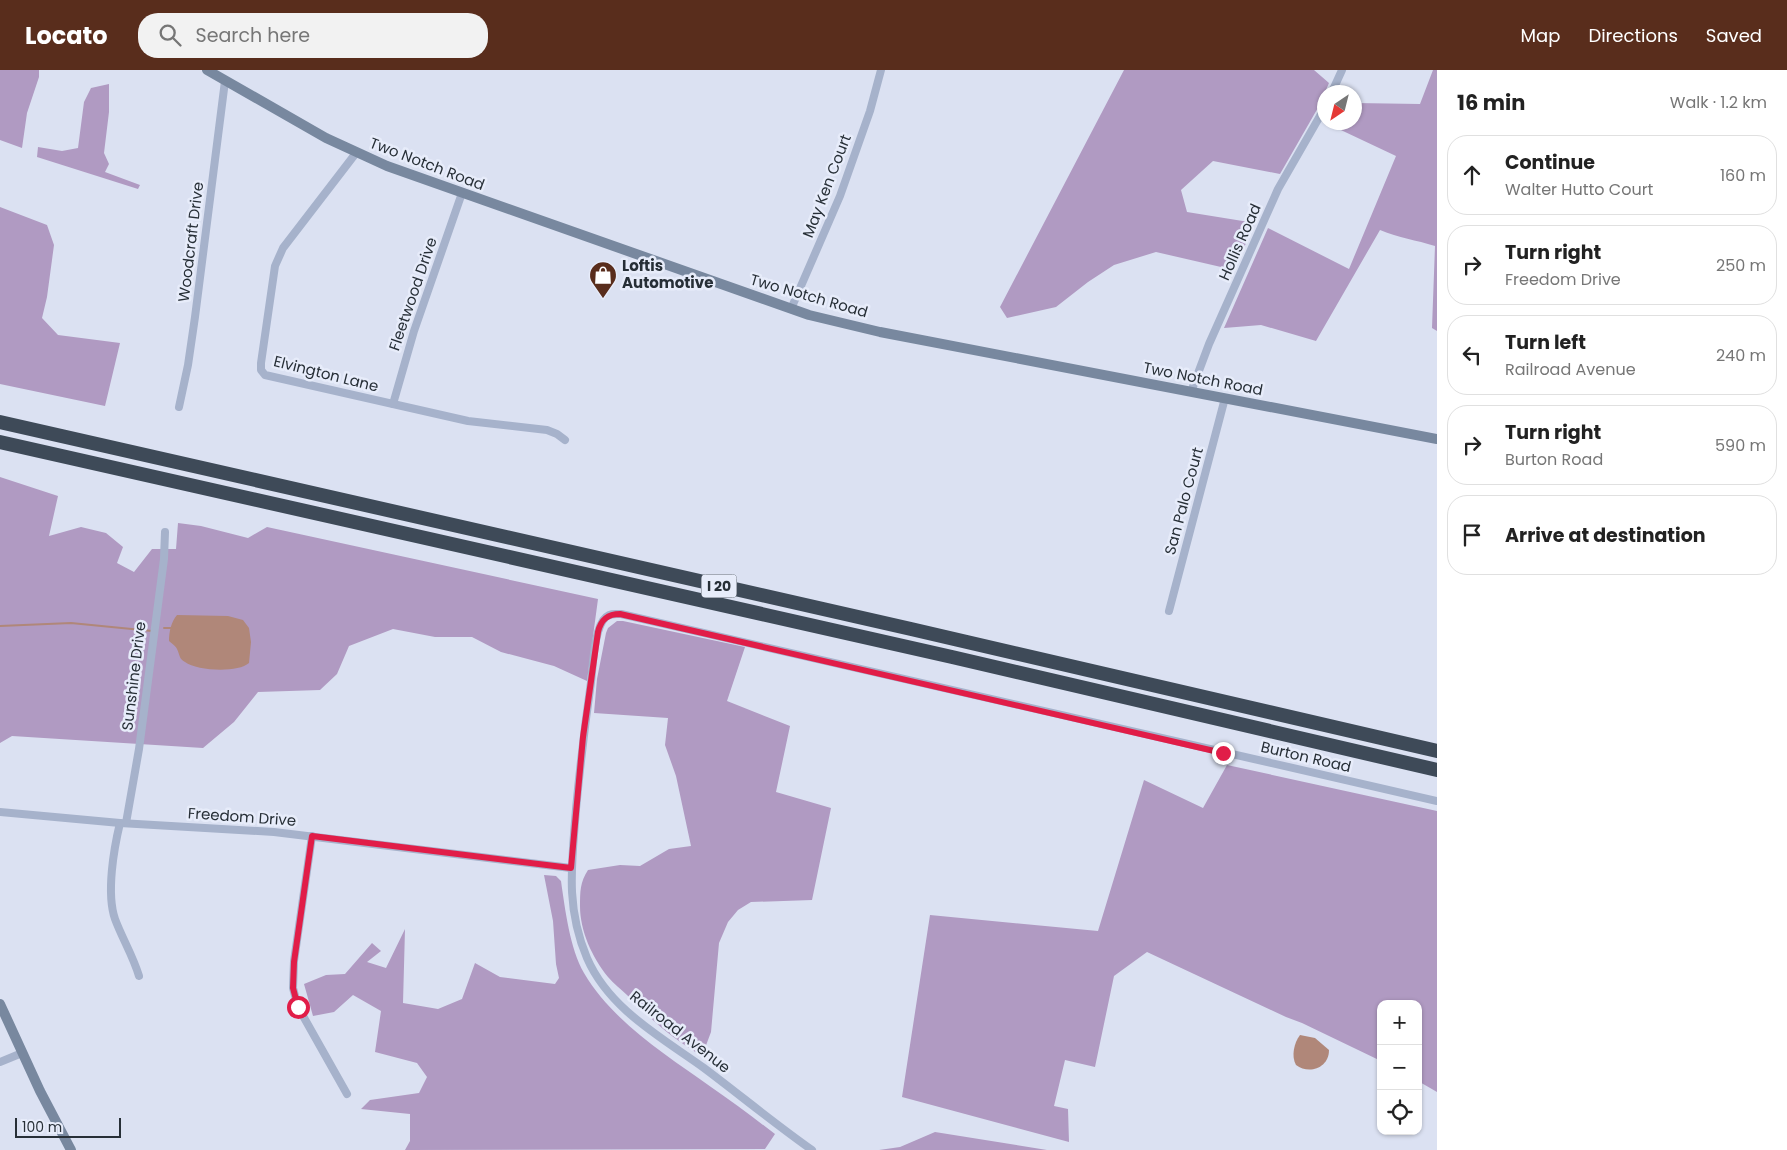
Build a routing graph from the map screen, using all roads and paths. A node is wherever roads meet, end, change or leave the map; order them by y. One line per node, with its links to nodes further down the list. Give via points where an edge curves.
1 (207, 70): 4 (street, Two Notch Road)
2 (881, 70): 9 (street, May Ken Court, via 870,112 840,196)
3 (1342, 70): 5 (street)
4 (226, 75): 7 (street, Two Notch Road, via 326,138); 13 (street, Woodcraft Drive, via 195,317)
5 (1335, 85)
6 (1317, 121): 10 (street, Hollis Road, via 1278,189)
7 (356, 153): 8 (street, Two Notch Road); 12 (street, Elvington Lane, via 286,242 277,260 261,370 271,378)
8 (462, 194): 9 (street, Two Notch Road); 12 (street, Fleetwood Drive, via 409,347)
9 (792, 309): 10 (street, Two Notch Road, via 880,332)
10 (1191, 392): 11 (street, Two Notch Road)
11 (1226, 398): 15 (street, Two Notch Road); 19 (street, San Palo Court)
12 (393, 404): 16 (street, Elvington Lane, via 468,422 548,430)
13 (179, 407)
14 (0, 422): 21 (highway, I 20, via 911,628)
15 (1437, 439)
16 (565, 440)
17 (0, 442): 22 (highway, I 20)
18 (166, 532): 25 (street, Sunshine Drive, via 139,749)
19 (1169, 612)
20 (614, 614): 23 (street, Burton Road); 27 (street, Railroad Avenue, via 605,618 598,632 583,737)
21 (1437, 751)
22 (1437, 770)
23 (1437, 801)
24 (0, 812): 25 (street, Freedom Drive)
25 (123, 823): 26 (street, Freedom Drive); 28 (street, Sunshine Drive, via 113,866 112,906)
26 (312, 836): 27 (street, Freedom Drive); 32 (street, via 293,988 298,1007)
27 (571, 868): 34 (street, Railroad Avenue, via 580,938 593,969 614,997 650,1030)
28 (139, 976)
29 (0, 1004): 30 (street)
30 (22, 1053): 31 (street); 33 (street)
31 (0, 1062)
32 (347, 1094)
33 (71, 1150)
34 (812, 1150)

